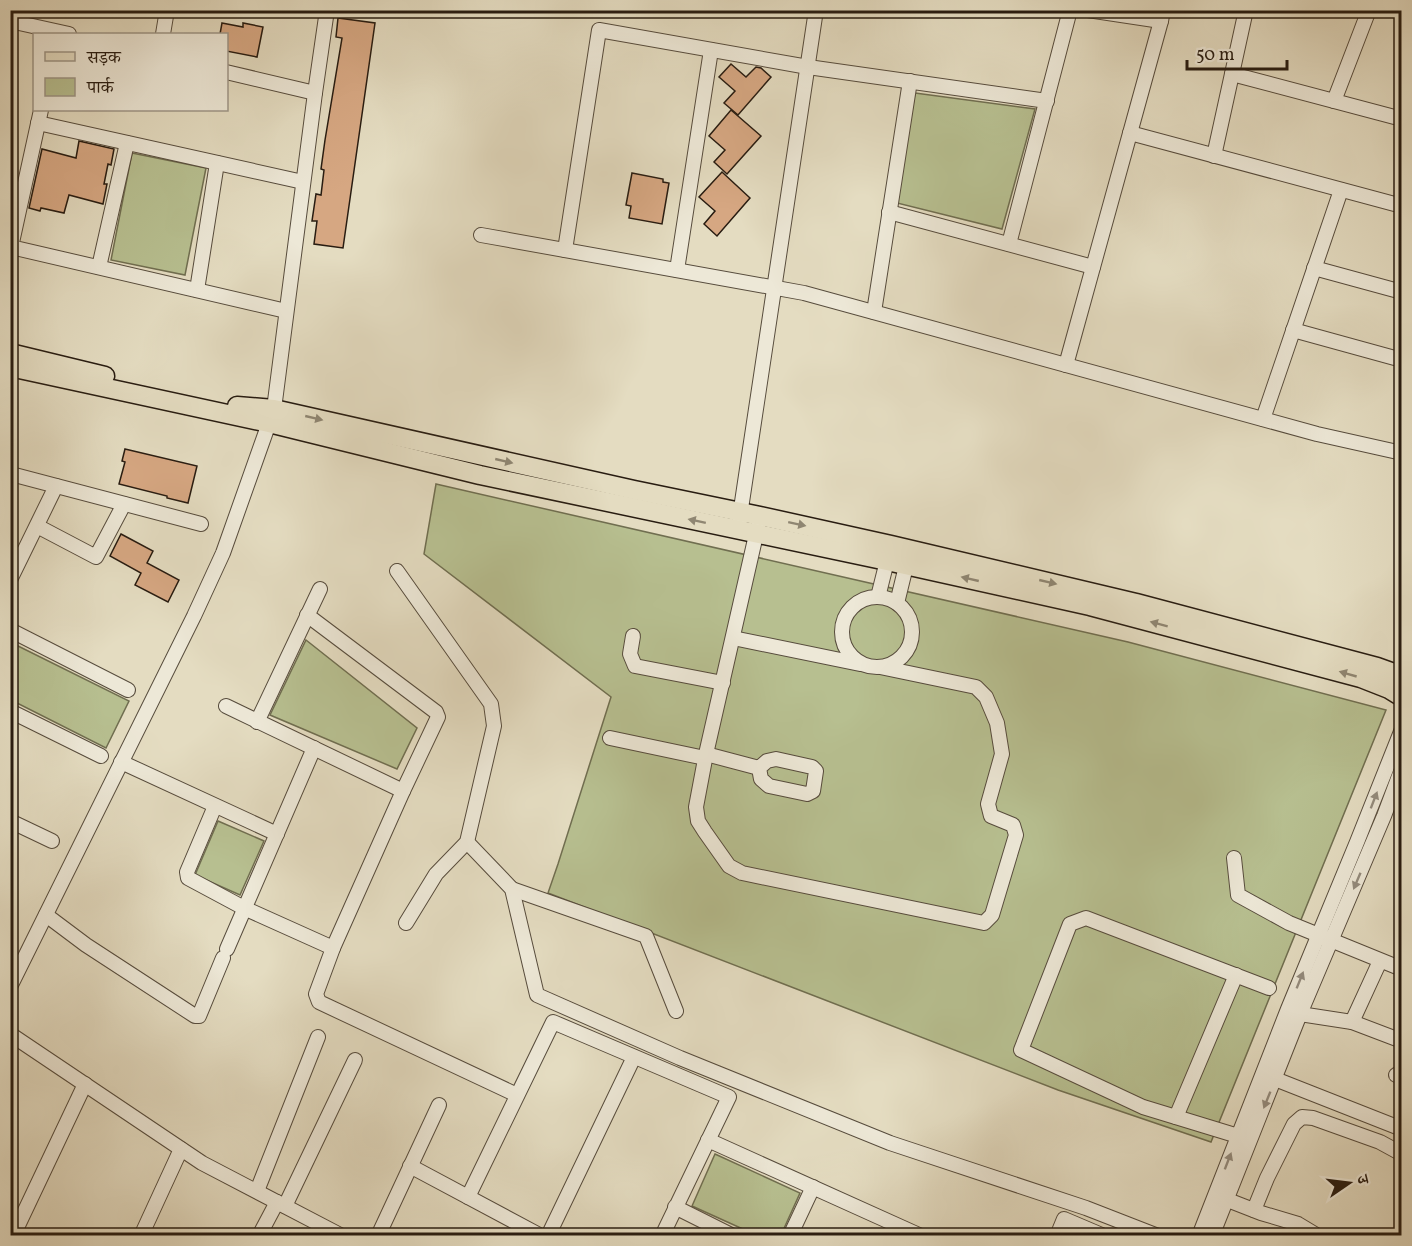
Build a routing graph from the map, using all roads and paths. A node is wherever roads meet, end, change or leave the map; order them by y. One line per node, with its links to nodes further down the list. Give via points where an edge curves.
1 (167, 10): 11 (street)
2 (327, 10): 17 (street)
3 (816, 10): 13 (street)
4 (1070, 10): 18 (street)
5 (1088, 10): 8 (street)
6 (1246, 10): 15 (street)
7 (1369, 10): 19 (street)
8 (1162, 16): 22 (street)
9 (10, 21): 10 (street)
10 (58, 33)
11 (163, 33)
12 (711, 50): 13 (street); 32 (street, via 599,30); 36 (street)
13 (808, 67): 16 (street); 37 (street)
14 (228, 72): 17 (street)
15 (1232, 74): 19 (street); 24 (street)
16 (910, 81): 18 (street); 29 (street)
17 (315, 93): 26 (street)
18 (1047, 101): 31 (street)
19 (1334, 101): 21 (street)
20 (40, 116): 23 (street); 33 (street, via 10,247)
21 (1401, 119)
22 (1130, 133): 24 (street); 34 (street)
23 (127, 143): 25 (street); 33 (street)
24 (1214, 156): 27 (street)
25 (217, 163): 26 (street); 38 (street)
26 (303, 182): 40 (street)
27 (1341, 190): 28 (street); 35 (street)
28 (1401, 206)
29 (889, 212): 31 (street); 41 (street)
30 (481, 235): 32 (street)
31 (1009, 244): 34 (street)
32 (565, 250): 36 (street)
33 (99, 267): 38 (street)
34 (1093, 267): 45 (street)
35 (1314, 268): 39 (street); 42 (street)
36 (677, 270): 37 (street)
37 (775, 288): 41 (street); 53 (street)
38 (197, 290): 40 (street)
39 (1401, 292)
40 (286, 311): 47 (street)
41 (874, 312): 45 (street)
42 (1293, 330): 44 (street); 48 (street)
43 (10, 353): 47 (main road)
44 (1401, 360)
45 (1066, 365): 48 (street)
46 (10, 367): 47 (main road)
47 (272, 416): 53 (main road, via 480,475); 81 (street, via 223,553)
48 (1263, 419): 49 (street)
49 (1401, 453)
50 (11, 474): 51 (street)
51 (56, 486): 52 (street); 56 (street)
52 (124, 504): 54 (street); 56 (street, via 96,556)
53 (739, 521): 55 (main road)
54 (201, 524)
55 (758, 525): 57 (main road); 67 (street)
56 (37, 526): 60 (street)
57 (889, 553): 58 (main road); 62 (street)
58 (908, 557): 63 (street); 69 (main road, one-way to 69, via 1136,603); 72 (main road, one-way to 58, via 1389,689 1333,670)
59 (397, 571): 89 (street, via 491,704 494,726)
60 (10, 580)
61 (320, 589): 64 (street)
62 (878, 597): 63 (street); 68 (street, via 870,597 851,609 843,629 848,651 857,660)
63 (897, 603): 68 (street, via 912,625 909,648 891,664)
64 (308, 615): 75 (street); 84 (street, via 438,714)
65 (10, 630): 71 (street)
66 (633, 636): 70 (street, via 630,654 635,666)
67 (733, 638): 68 (street); 70 (street)
68 (874, 666): 80 (street, via 976,687 986,697 997,723 1002,754 988,804 991,816 1013,825 1016,835 992,915 984,923 742,873 729,866 698,821 696,807)
69 (1401, 676)
70 (723, 683): 80 (street)
71 (128, 690)
72 (1401, 697)
73 (226, 706): 75 (street)
74 (10, 711): 79 (street)
75 (257, 722): 78 (street)
76 (1401, 729): 90 (street, one-way to 76)
77 (610, 738): 80 (street)
78 (314, 748): 84 (street); 87 (street)
79 (101, 756)
80 (706, 756): 82 (street)
81 (121, 762): 85 (street); 95 (street)
82 (759, 768)
83 (1401, 772): 91 (street)
84 (403, 790): 99 (street)
85 (215, 806): 87 (street); 94 (street, via 187,875)
86 (10, 821): 88 (street)
87 (277, 834): 94 (street)
88 (52, 841)
89 (467, 842): 93 (street); 96 (street, via 436,874)
90 (1358, 842): 91 (street); 97 (street)
91 (1371, 848): 98 (street, one-way to 98)
92 (1234, 858): 97 (street, via 1238,895)
93 (512, 889): 105 (street, via 646,936); 145 (street, via 537,995 890,1143)
94 (244, 908): 95 (street, via 199,1016 86,945); 99 (street)
95 (46, 915): 103 (street)
96 (406, 923)
97 (1318, 936): 98 (street); 106 (street, one-way to 97)
98 (1332, 942): 100 (street); 106 (street)
99 (333, 948): 115 (street, via 316,994 319,1002)
100 (1380, 961): 101 (street); 107 (street)
101 (1401, 969)
102 (1236, 975): 104 (street); 117 (street); 117 (street, via 1086,918 1070,924 1021,1050 1143,1107)
103 (10, 987)
104 (1269, 988)
105 (676, 1011)
106 (1294, 1011): 107 (street); 113 (street)
107 (1352, 1023): 110 (street)
108 (10, 1034): 114 (street)
109 (318, 1037): 125 (street)
110 (1401, 1041)
111 (634, 1056): 115 (street, via 553,1022); 120 (street, via 729,1097); 138 (street)
112 (355, 1060): 128 (street)
113 (1269, 1076): 118 (street); 119 (street); 127 (street, one-way to 127)
114 (85, 1084): 121 (street); 132 (street)
115 (518, 1095): 126 (street)
116 (439, 1105): 123 (street)
117 (1176, 1117): 119 (street)
118 (1401, 1129)
119 (1238, 1136): 127 (street, one-way to 119)
120 (708, 1140): 124 (street); 129 (street)
121 (182, 1149): 125 (street); 133 (street)
122 (1401, 1154): 130 (street, via 1380,1142 1302,1117 1294,1124)
123 (410, 1166): 126 (street); 136 (street)
124 (813, 1187): 131 (street); 141 (street)
125 (256, 1191): 128 (street)
126 (468, 1197): 137 (street)
127 (1220, 1197): 130 (street); 146 (street); 147 (street)
128 (281, 1204): 134 (street); 135 (street)
129 (675, 1207): 139 (street); 140 (street)
130 (1254, 1210): 148 (street, via 1298,1224)
131 (891, 1230): 142 (street)
132 (13, 1236)
133 (141, 1236)
134 (259, 1236)
135 (342, 1236)
136 (378, 1236)
137 (541, 1236)
138 (549, 1236)
139 (662, 1236)
140 (733, 1236)
141 (790, 1236)
142 (921, 1236)
143 (1057, 1236): 144 (street, via 1064,1220)
144 (1104, 1236)
145 (1158, 1236)
146 (1199, 1236)
147 (1212, 1236)
148 (1318, 1236)

